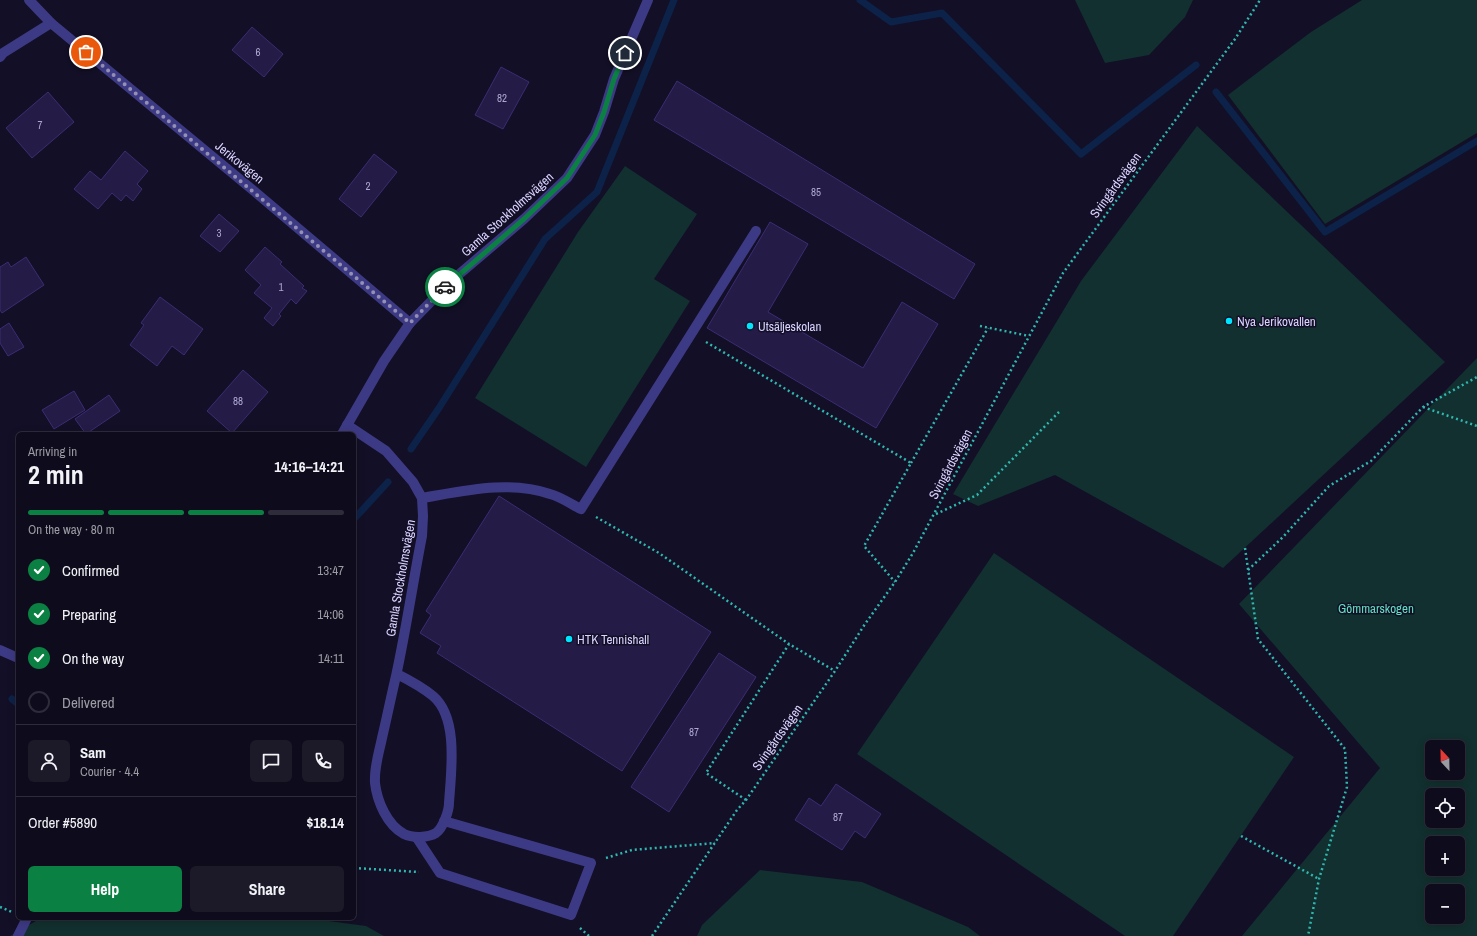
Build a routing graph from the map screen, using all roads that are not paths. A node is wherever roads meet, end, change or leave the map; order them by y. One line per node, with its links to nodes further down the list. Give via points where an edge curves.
1 (29, 0): 3 (street, Jerikovägen)
2 (648, 0): 6 (street, Gamla Stockholmsvägen, via 614,79 595,135 567,178 524,219 450,282)
3 (51, 23): 4 (street); 6 (street, Jerikovägen)
4 (0, 57)
5 (756, 231): 9 (street, via 581,509 552,494 510,487 468,490)
6 (410, 323): 7 (street, Gamla Stockholmsvägen, via 384,361)
7 (344, 430)
8 (356, 436): 9 (street, Gamla Stockholmsvägen, via 386,450 413,482)
9 (422, 498): 12 (street, Gamla Stockholmsvägen, via 422,536)
10 (0, 650): 11 (street)
11 (16, 657)
12 (396, 674): 13 (street, via 434,696 444,710 451,742 449,805); 14 (street, Gamla Stockholmsvägen, via 376,767 375,783 384,813 393,826 404,834)
13 (444, 822): 14 (street, via 436,832); 14 (street, via 591,863 571,915 440,873)
14 (417, 838)
15 (26, 920): 16 (street)
16 (18, 936)

